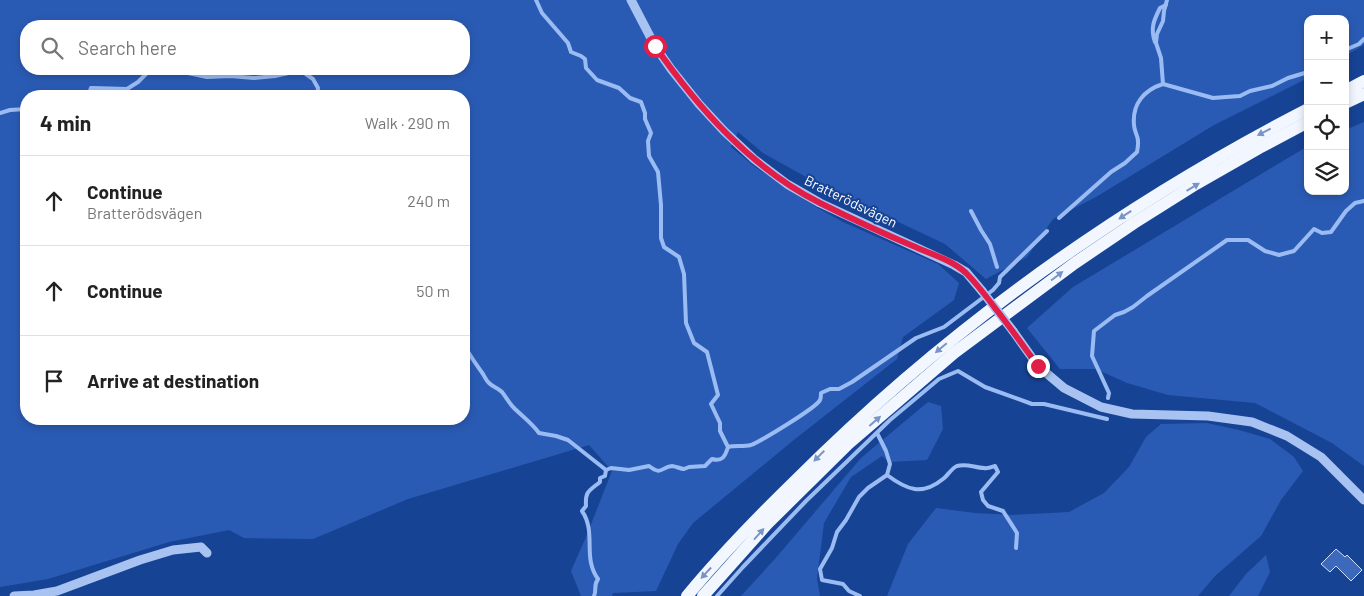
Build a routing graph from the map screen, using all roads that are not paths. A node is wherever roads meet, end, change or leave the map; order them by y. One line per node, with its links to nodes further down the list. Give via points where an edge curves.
1 (631, 0): 8 (street, Bratterödsvägen, bridge, via 671,69 740,148 787,184 820,203 966,272 1038,366 1064,388 1101,407 1132,414 1208,416 1252,422 1287,436 1321,457)
2 (1364, 82): 3 (main road)
3 (1349, 89)
4 (1364, 94): 5 (main road)
5 (1349, 101)
6 (1304, 111): 11 (main road, one-way to 11, via 1128,212 946,344 840,436 759,516)
7 (1304, 124): 12 (main road, one-way to 7, via 767,524 848,444 954,353 1134,223)
8 (1364, 500)
9 (207, 553): 10 (street, via 201,547 173,550 57,591)
10 (14, 596)
11 (687, 596)
12 (703, 596)

